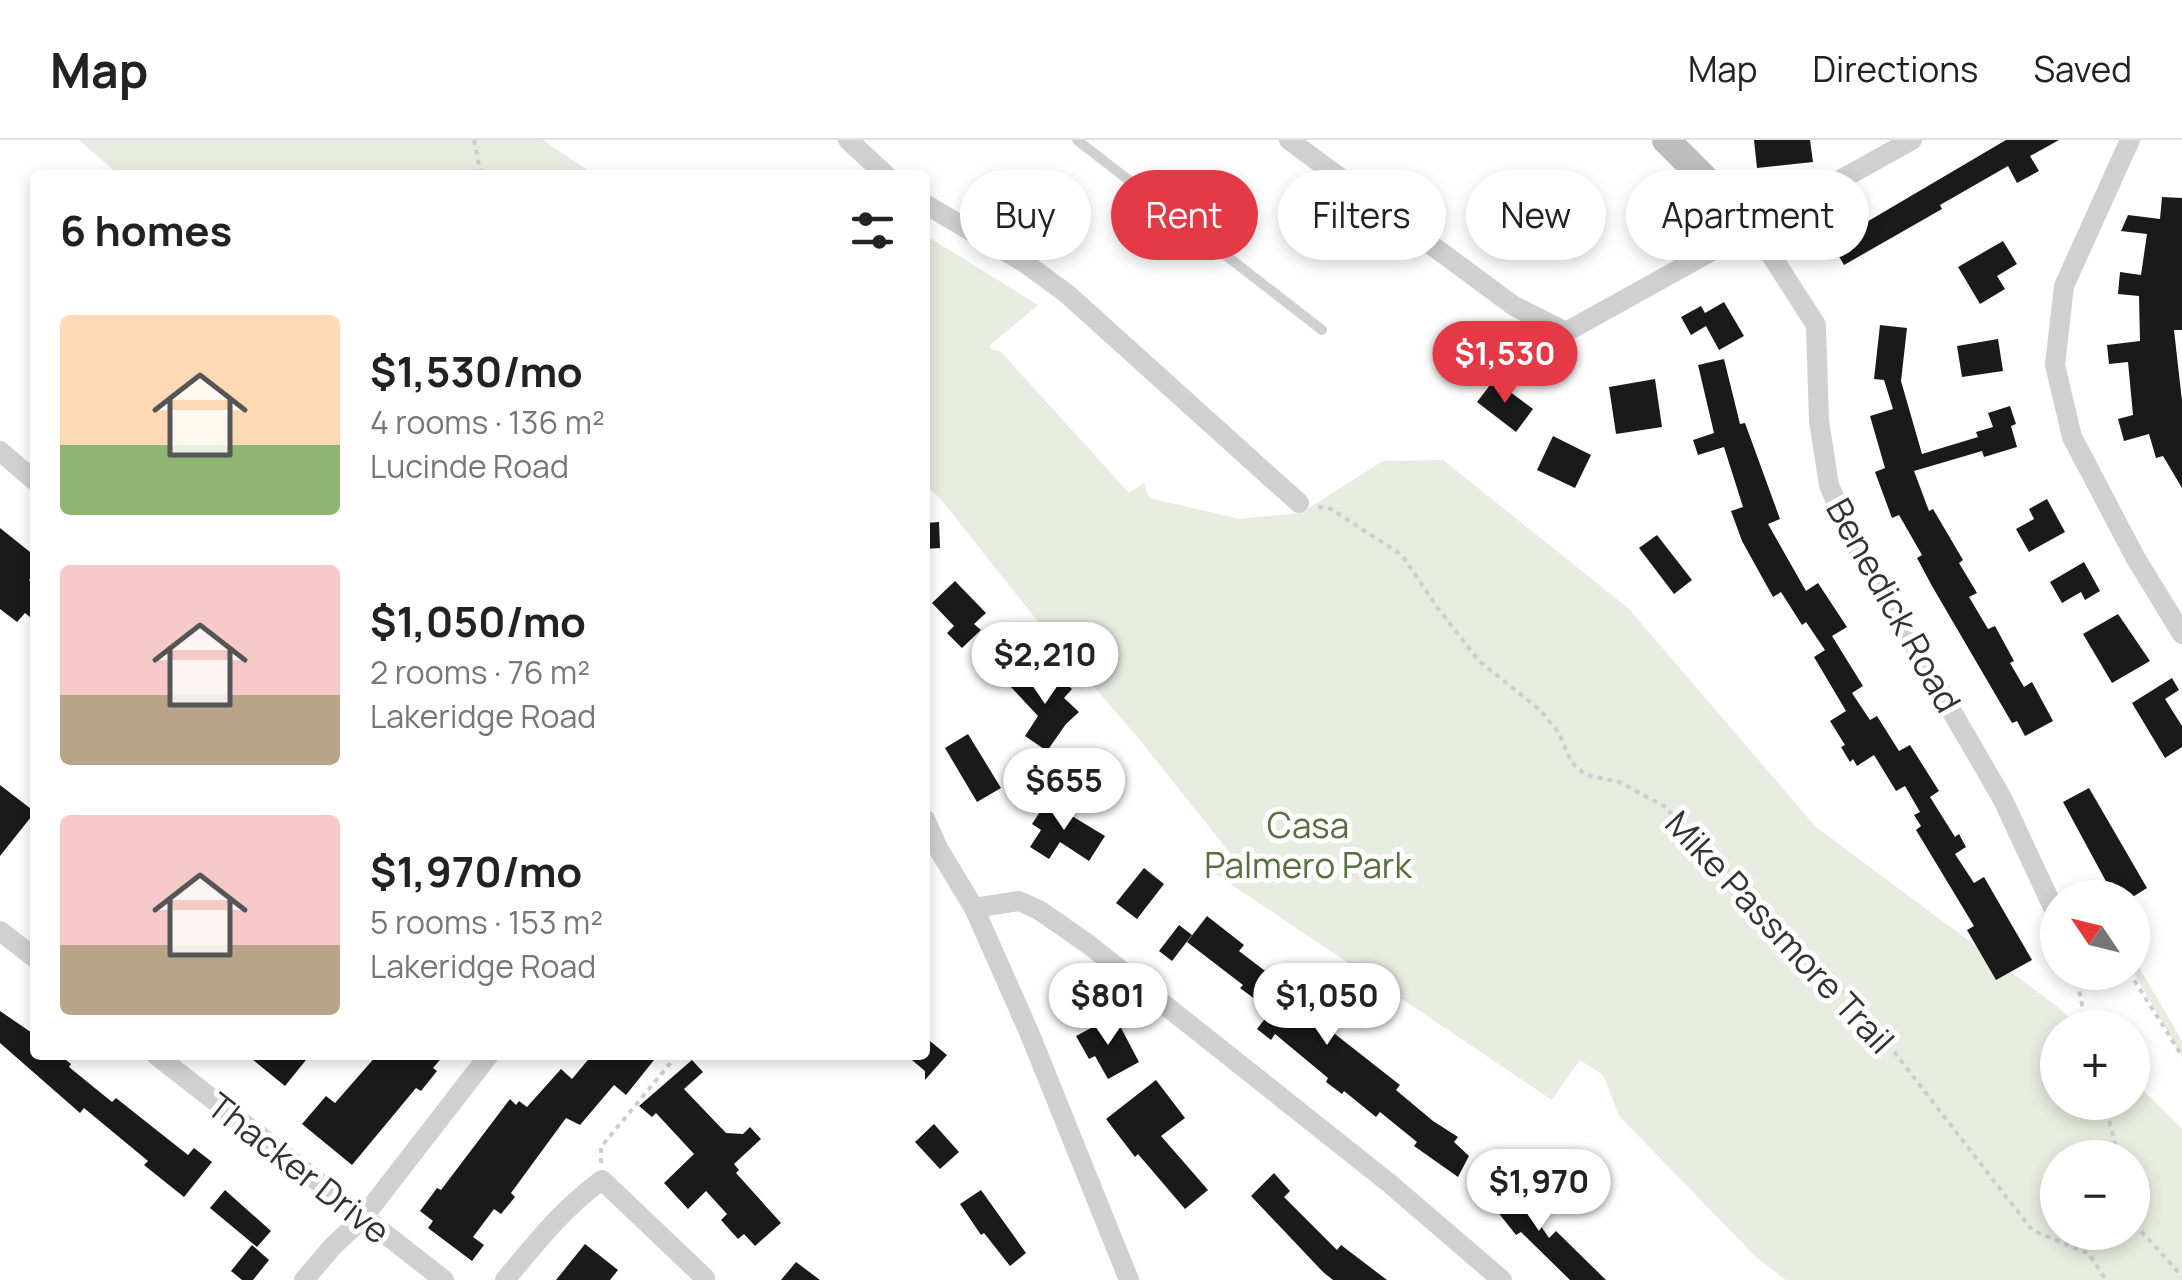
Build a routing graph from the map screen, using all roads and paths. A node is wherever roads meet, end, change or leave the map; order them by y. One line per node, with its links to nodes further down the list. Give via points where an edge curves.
1 (474, 140): 8 (path)
2 (848, 140): 9 (street)
3 (1077, 140): 15 (lane)
4 (1290, 140): 13 (street, via 1514,306 1566,332)
5 (1666, 140): 10 (street)
6 (1912, 140): 11 (street)
7 (2130, 140): 19 (street, via 2064,286 2054,365 2072,437)
8 (480, 170)
9 (881, 170)
10 (1696, 170)
11 (1857, 170)
12 (930, 207): 18 (street, via 1066,292)
13 (1694, 260)
14 (1774, 260): 21 (street, Benedick Road, via 1816,326 1829,485 1850,536 2002,798)
15 (1322, 330)
16 (0, 451): 17 (street)
17 (30, 477)
18 (1299, 503): 40 (path, Mike Passmore Trail, via 1331,509 1402,555 1480,661 1540,710 1586,775 1619,782 1664,806 1857,1004 2032,1230 2089,1254)
19 (2182, 634)
20 (930, 831): 22 (street)
21 (2040, 880)
22 (974, 908): 38 (street); 39 (street, via 1020,901 1040,910)
23 (0, 930): 24 (street)
24 (30, 954)
25 (2140, 990): 26 (path)
26 (2182, 1056)
27 (162, 1060): 31 (street, Thacker Drive)
28 (484, 1060): 31 (street)
29 (673, 1060): 30 (path, via 601,1148)
30 (602, 1180): 34 (street); 37 (street, via 552,1224)
31 (362, 1220): 35 (street); 36 (street, Thacker Drive)
32 (2150, 1241): 33 (path)
33 (2182, 1276)
34 (705, 1278)
35 (304, 1280)
36 (444, 1280)
37 (505, 1280)
38 (1129, 1280)
39 (1502, 1280)
40 (2106, 1280)

